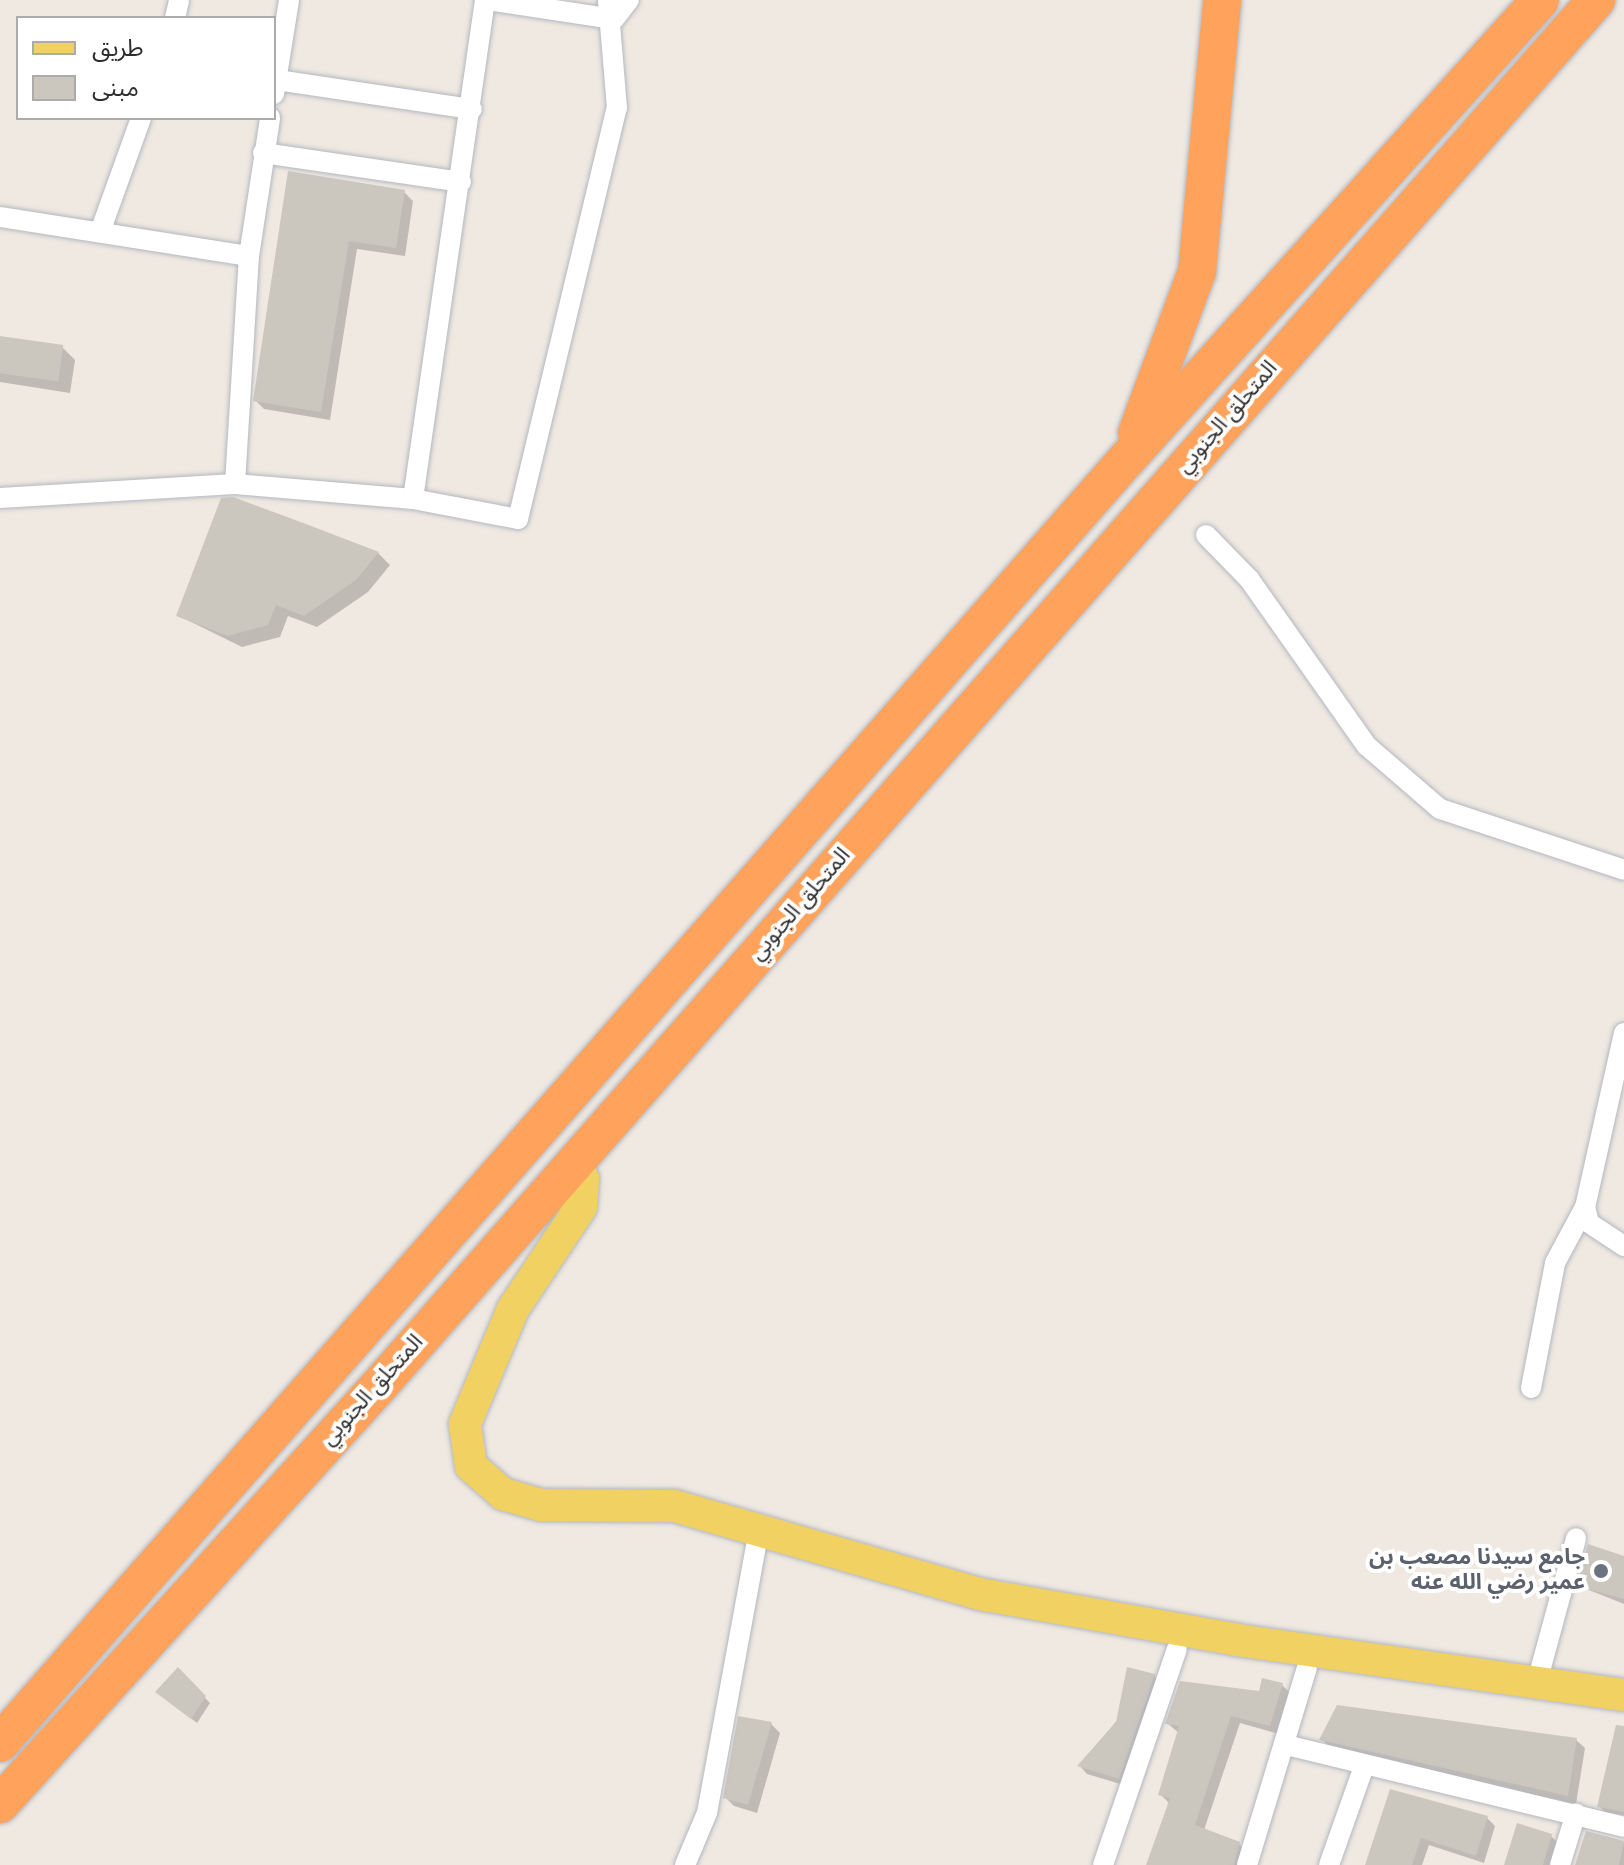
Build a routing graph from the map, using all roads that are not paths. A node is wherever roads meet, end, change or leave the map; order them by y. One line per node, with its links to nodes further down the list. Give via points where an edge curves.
1 (289, 0): 8 (street)
2 (486, 0): 7 (street); 10 (street)
3 (629, 0): 7 (street)
4 (1540, 0): 18 (highway, المتحلق الجنوبي)
5 (1596, 0): 25 (highway, المتحلق الجنوبي)
6 (1226, 6): 18 (highway, via 1197,272)
7 (611, 10): 21 (street, via 617,108 518,519)
8 (276, 81)
9 (276, 87): 10 (street)
10 (472, 109): 14 (street)
11 (140, 120): 16 (street)
12 (264, 120): 13 (street)
13 (263, 153): 14 (street); 17 (street)
14 (461, 182): 21 (street)
15 (0, 217): 16 (street)
16 (100, 232): 17 (street)
17 (249, 256): 19 (street)
18 (1127, 459): 36 (highway, المتحلق الجنوبي, via 340,1363)
19 (235, 484): 20 (street); 21 (street)
20 (0, 498)
21 (413, 499)
22 (1206, 535): 23 (street, via 1249,579 1367,746 1440,809)
23 (1624, 870)
24 (1624, 1033): 26 (street)
25 (575, 1163): 29 (main road, via 581,1207 526,1288 481,1378 463,1435 471,1466 493,1489 528,1503 646,1502); 39 (highway, المتحلق الجنوبي)
26 (1585, 1207): 27 (street, via 1589,1223); 28 (street, via 1555,1263)
27 (1624, 1246)
28 (1531, 1388)
29 (757, 1537): 31 (main road, via 975,1609); 33 (main road, via 1020,1602); 42 (street, via 707,1813)
30 (1576, 1538): 33 (street)
31 (1177, 1649): 32 (main road); 43 (street)
32 (1307, 1668): 35 (main road); 37 (street)
33 (1537, 1682): 34 (main road)
34 (1624, 1695)
35 (1624, 1713)
36 (0, 1743)
37 (1286, 1745): 38 (street); 44 (street)
38 (1364, 1766): 40 (street); 45 (street)
39 (0, 1804)
40 (1576, 1813): 41 (street); 46 (street)
41 (1624, 1827)
42 (685, 1865)
43 (1103, 1865)
44 (1247, 1865)
45 (1329, 1865)
46 (1560, 1865)

